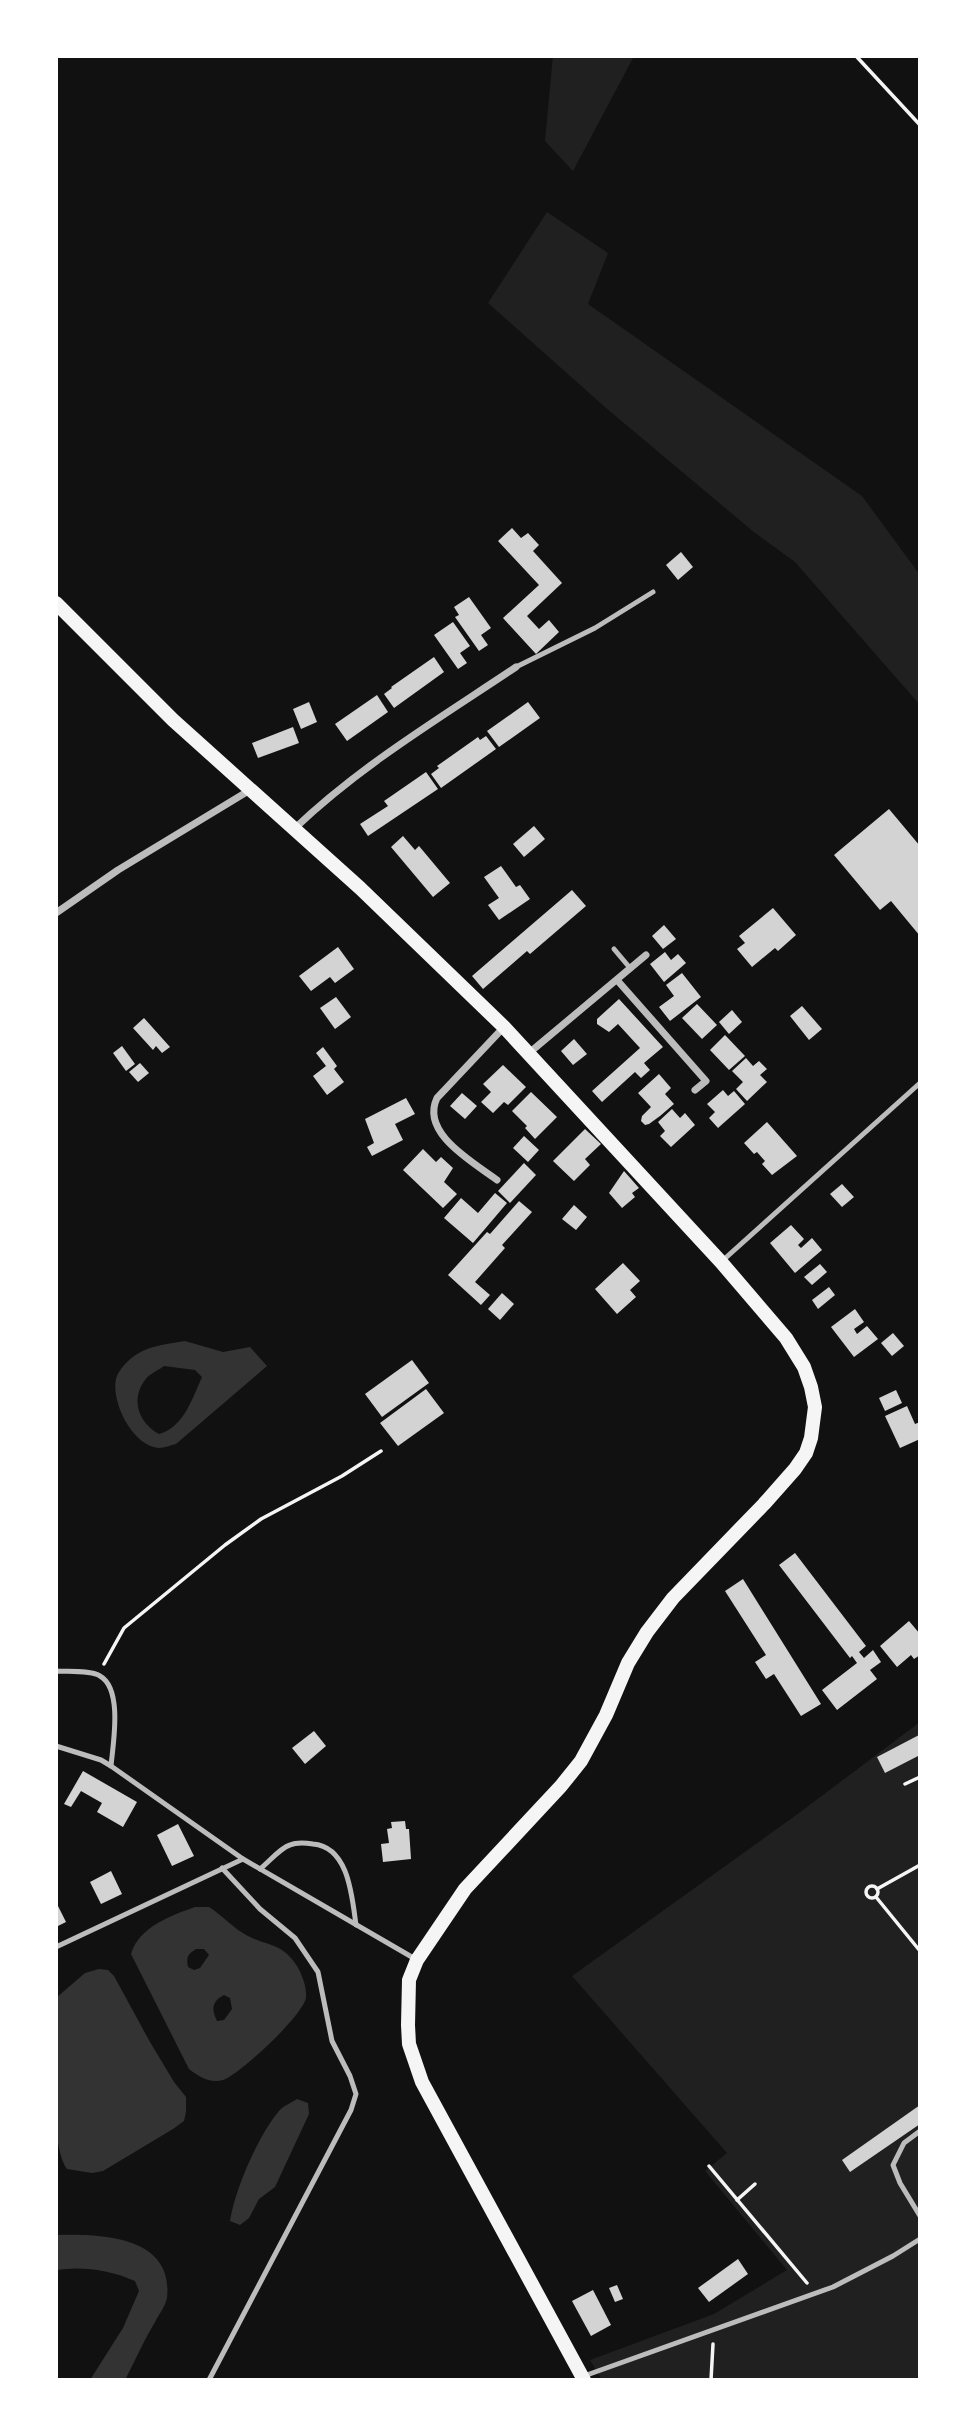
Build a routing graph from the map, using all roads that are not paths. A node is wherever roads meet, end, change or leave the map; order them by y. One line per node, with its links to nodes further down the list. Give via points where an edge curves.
1 (653, 592): 3 (lane, via 595,628)
2 (56, 603): 4 (main road)
3 (516, 667): 5 (street, via 360,771)
4 (251, 790): 5 (main road); 6 (street, via 139,857)
5 (294, 829): 11 (main road)
6 (56, 914)
7 (614, 948): 9 (lane)
8 (646, 955): 9 (street)
9 (630, 968): 10 (street)
10 (617, 980): 12 (street); 14 (street, via 706,1081)
11 (504, 1027): 12 (main road); 15 (street, via 438,1098 433,1112 439,1131)
12 (529, 1053): 16 (main road)
13 (920, 1083): 16 (lane)
14 (695, 1090)
15 (497, 1180)
16 (721, 1262): 25 (main road, via 786,1338 804,1367 815,1407 806,1452 653,1623 628,1663 581,1761 465,1889)
17 (56, 1671): 19 (lane, via 98,1674 106,1680 115,1710)
18 (56, 1746): 19 (lane)
19 (111, 1766): 20 (lane)
20 (243, 1859): 21 (lane); 22 (lane)
21 (222, 1868): 24 (lane); 30 (lane, via 295,1938 318,1972 332,2041 356,2094)
22 (260, 1869): 23 (lane); 23 (lane, via 289,1845 322,1844 337,1856 343,1869)
23 (356, 1925): 25 (lane)
24 (56, 1947)
25 (417, 1960): 29 (main road, via 409,1980 408,2025 422,2082)
26 (920, 2131): 27 (lane, via 904,2143 893,2165)
27 (920, 2216)
28 (920, 2239): 29 (lane, via 834,2287)
29 (583, 2378)
30 (209, 2380)

